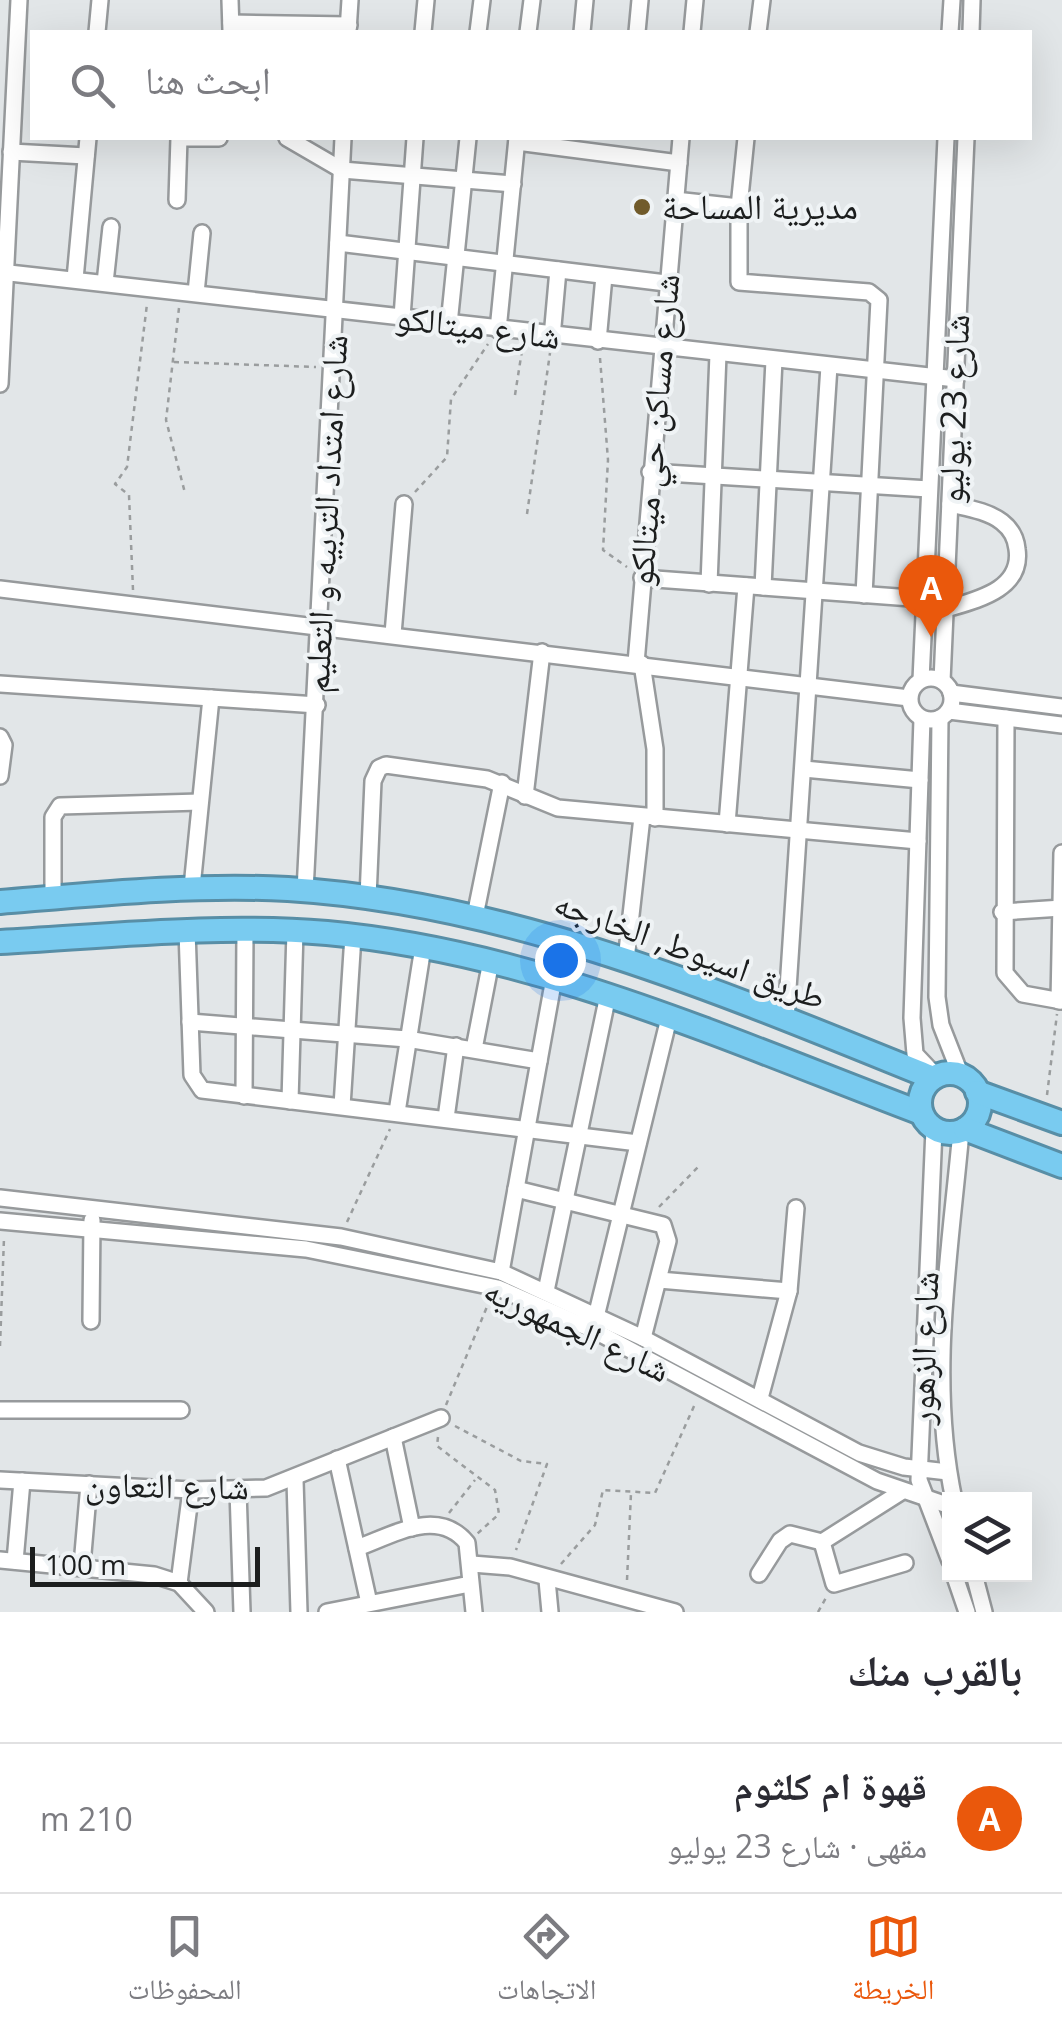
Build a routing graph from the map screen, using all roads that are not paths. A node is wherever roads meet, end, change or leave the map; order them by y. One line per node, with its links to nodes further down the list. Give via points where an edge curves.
1 (18, 0): 39 (street)
2 (100, 0): 16 (street)
3 (230, 0): 14 (street)
4 (350, 0): 15 (street)
5 (426, 0): 17 (street)
6 (482, 0): 18 (street)
7 (532, 0): 19 (street)
8 (585, 0): 20 (street)
9 (640, 0): 21 (street)
10 (695, 0): 22 (street)
11 (762, 0): 23 (street)
12 (952, 0): 24 (street)
13 (972, 0): 25 (street)
14 (231, 28): 15 (street)
15 (348, 29)
16 (97, 30)
17 (424, 30)
18 (478, 30)
19 (528, 30)
20 (582, 30)
21 (637, 30)
22 (692, 30)
23 (758, 30)
24 (950, 30)
25 (970, 30)
26 (88, 140): 40 (street)
27 (179, 140): 47 (street)
28 (290, 140): 43 (street)
29 (343, 140): 43 (street, شارع امتداد التربيه و التعليم)
30 (415, 140): 44 (street)
31 (468, 140): 45 (street)
32 (517, 140): 38 (street); 46 (street)
33 (628, 140): 41 (street)
34 (681, 140): 42 (street, شارع مساكن حي ميتالكو)
35 (746, 140): 49 (street)
36 (946, 140): 74 (street, شارع 23 يوليو)
37 (966, 140): 75 (street, شارع 23 يوليو)
38 (574, 144): 41 (street)
39 (11, 152): 40 (street); 57 (street)
40 (86, 156): 59 (street)
41 (627, 157): 42 (street)
42 (679, 164): 48 (street, شارع مساكن حي ميتالكو)
43 (342, 170): 44 (street); 52 (street, شارع امتداد التربيه و التعليم)
44 (412, 176): 45 (street); 53 (street)
45 (464, 180): 46 (street); 54 (street)
46 (512, 184): 55 (street)
47 (177, 200)
48 (675, 200): 49 (street); 61 (street, شارع مساكن حي ميتالكو)
49 (739, 206): 73 (street, via 736,273 742,284 877,296)
50 (110, 228): 60 (street)
51 (202, 233): 62 (street)
52 (338, 243): 53 (street); 63 (street, شارع امتداد التربيه و التعليم)
53 (407, 252): 54 (street); 64 (street)
54 (456, 258): 55 (street); 65 (street)
55 (504, 264): 56 (street); 66 (street)
56 (558, 270): 58 (street); 67 (street)
57 (3, 272): 59 (street, شارع ميتالكو); 76 (street)
58 (604, 276): 61 (street); 68 (street)
59 (75, 280): 60 (street, شارع ميتالكو)
60 (104, 283): 62 (street, شارع ميتالكو)
61 (666, 283): 69 (street, شارع مساكن حي ميتالكو)
62 (188, 292): 63 (street, شارع ميتالكو)
63 (335, 308): 64 (street, شارع ميتالكو); 93 (street, شارع امتداد التربيه و التعليم)
64 (402, 318): 65 (street, شارع ميتالكو)
65 (449, 324): 66 (street, شارع ميتالكو)
66 (498, 330): 67 (street, شارع ميتالكو)
67 (552, 336): 68 (street, شارع ميتالكو)
68 (598, 341): 69 (street, شارع ميتالكو)
69 (660, 348): 70 (street, شارع ميتالكو); 77 (street, شارع مساكن حي ميتالكو)
70 (718, 354): 71 (street, شارع ميتالكو); 78 (street)
71 (774, 360): 72 (street, شارع ميتالكو); 79 (street)
72 (829, 366): 73 (street, شارع ميتالكو); 80 (street)
73 (875, 371): 74 (street, شارع ميتالكو); 81 (street)
74 (934, 377): 75 (street, شارع ميتالكو); 82 (street, شارع 23 يوليو)
75 (956, 378): 84 (street, شارع 23 يوليو)
76 (0, 384)
77 (650, 472): 78 (street); 85 (street, شارع مساكن حي ميتالكو)
78 (713, 476): 79 (street); 86 (street)
79 (768, 479): 80 (street); 87 (street)
80 (822, 483): 81 (street); 89 (street)
81 (870, 486): 82 (street); 90 (street)
82 (929, 490): 91 (street, شارع 23 يوليو)
83 (404, 504): 94 (street)
84 (950, 504): 92 (street, شارع 23 يوليو); 92 (street, via 1001,521 1018,558 996,591)
85 (642, 578): 86 (street); 96 (street, شارع مساكن حي ميتالكو)
86 (709, 584): 87 (street)
87 (754, 587): 89 (street); 97 (street)
88 (0, 589): 93 (street)
89 (815, 591): 90 (street); 100 (street)
90 (864, 594): 91 (street)
91 (924, 599): 98 (street, شارع 23 يوليو)
92 (946, 609): 101 (street, شارع 23 يوليو)
93 (320, 624): 94 (street); 104 (street, شارع امتداد التربيه و التعليم)
94 (393, 634): 95 (street)
95 (542, 652): 96 (street); 115 (street)
96 (639, 663): 97 (street); 117 (street, شارع مساكن حي ميتالكو, via 655,748)
97 (738, 675): 100 (street); 118 (street)
98 (921, 680): 101 (street); 103 (street)
99 (0, 684): 102 (street)
100 (809, 685): 103 (street); 111 (street)
101 (947, 687): 105 (street); 106 (street)
102 (211, 698): 104 (street); 116 (street)
103 (909, 698): 108 (street)
104 (317, 705): 123 (street, شارع امتداد التربيه و التعليم)
105 (1062, 707)
106 (944, 715): 107 (street); 108 (street); 151 (street, via 937,997)
107 (1006, 718): 109 (street); 128 (street)
108 (922, 719): 113 (street)
109 (1062, 725)
110 (0, 737): 112 (street)
111 (804, 769): 113 (street); 119 (street)
112 (0, 776)
113 (920, 780): 120 (street)
114 (502, 783): 115 (street); 124 (street, via 378,768); 129 (street)
115 (525, 796): 117 (street, via 558,808)
116 (200, 802): 122 (street); 125 (street, via 60,806 53,817)
117 (648, 817): 118 (street); 136 (street, شارع مساكن حي ميتالكو)
118 (727, 824): 119 (street)
119 (800, 830): 120 (street); 142 (street)
120 (918, 841): 151 (street, via 912,1039 924,1067)
121 (1062, 854): 127 (street)
122 (192, 887): 123 (highway, طريق اسيوط, الخارجه); 125 (highway, طريق اسيوط, الخارجه)
123 (306, 890): 124 (highway, طريق اسيوط, الخارجه)
124 (368, 897): 129 (highway, طريق اسيوط, الخارجه)
125 (53, 898): 126 (highway, طريق اسيوط, الخارجه)
126 (0, 902)
127 (1062, 908): 128 (street); 140 (street)
128 (1002, 912): 140 (street, via 1003,960 1012,985)
129 (475, 916): 136 (highway, طريق اسيوط, الخارجه)
130 (245, 930): 131 (highway, طريق اسيوط, الخارجه); 132 (highway, طريق اسيوط, الخارجه); 144 (street)
131 (187, 931): 134 (highway, طريق اسيوط, الخارجه); 143 (street)
132 (295, 931): 133 (highway, طريق اسيوط, الخارجه); 145 (street)
133 (353, 936): 135 (highway, طريق اسيوط, الخارجه); 146 (street)
134 (0, 942)
135 (423, 947): 137 (highway, طريق اسيوط, الخارجه); 147 (street)
136 (626, 960): 142 (highway, طريق اسيوط, الخارجه)
137 (491, 961): 138 (highway, طريق اسيوط, الخارجه); 149 (street)
138 (554, 978): 139 (highway, طريق اسيوط, الخارجه); 150 (street)
139 (608, 995): 141 (highway, طريق اسيوط, الخارجه); 161 (street)
140 (1060, 1001)
141 (669, 1018): 158 (highway, طريق اسيوط, الخارجه); 162 (street)
142 (786, 1020): 151 (highway, طريق اسيوط, الخارجه)
143 (190, 1022): 144 (street); 152 (street, via 195,1084 211,1094)
144 (243, 1026): 145 (street); 152 (street)
145 (291, 1029): 146 (street); 153 (street)
146 (346, 1033): 147 (street); 154 (street)
147 (408, 1039): 148 (street); 155 (street)
148 (456, 1046): 149 (street); 156 (street)
149 (474, 1049): 150 (street)
150 (539, 1061): 159 (street)
151 (952, 1080): 157 (highway, طريق اسيوط, الخارجه); 158 (highway, via 922,1094); 160 (highway, via 976,1116)
152 (244, 1096): 153 (street)
153 (290, 1100): 154 (street)
154 (342, 1106): 155 (street)
155 (397, 1112): 156 (street)
156 (446, 1118): 159 (street)
157 (1053, 1120)
158 (928, 1121): 160 (highway, طريق اسيوط, الخارجه); 188 (street, شارع الزهور)
159 (527, 1128): 161 (street); 164 (street)
160 (963, 1130): 163 (highway); 189 (street, شارع الزهور, via 940,1382)
161 (580, 1134): 162 (street); 166 (street)
162 (638, 1143): 169 (street)
163 (1062, 1166)
164 (516, 1188): 166 (street); 175 (street)
165 (0, 1198): 167 (street, شارع الجمهوريه)
166 (566, 1200): 169 (street); 177 (street)
167 (94, 1206): 171 (street, شارع الجمهوريه); 172 (street)
168 (796, 1208): 178 (street)
169 (621, 1212): 176 (street, via 659,1222 667,1234); 180 (street)
170 (2, 1221): 172 (street, شارع الجمهوريه)
171 (254, 1224): 173 (street); 174 (street, شارع الجمهوريه, via 340,1237)
172 (92, 1226): 173 (street, شارع الجمهوريه); 179 (street)
173 (252, 1242): 174 (street, شارع الجمهوريه)
174 (417, 1261): 175 (street, شارع الجمهوريه)
175 (500, 1280): 177 (street, شارع الجمهوريه); 180 (street, شارع الجمهوريه)
176 (659, 1280): 178 (street); 181 (street)
177 (546, 1291): 180 (street, شارع الجمهوريه)
178 (789, 1291): 182 (street)
179 (92, 1321)
180 (595, 1322): 181 (street, شارع الجمهوريه); 196 (street, شارع الجمهوريه, via 702,1389)
181 (643, 1338): 182 (street, شارع الجمهوريه)
182 (760, 1398): 188 (street, شارع الجمهوريه, via 860,1454)
183 (0, 1410): 184 (street)
184 (182, 1410)
185 (440, 1418): 186 (street, شارع التعاون)
186 (393, 1437): 187 (street, شارع التعاون); 200 (street)
187 (337, 1458): 191 (street, شارع التعاون); 203 (street)
188 (920, 1470): 189 (street, شارع الجمهوريه); 198 (street, شارع الزهور)
189 (948, 1472): 197 (street, شارع الزهور)
190 (0, 1480): 192 (street, شارع التعاون)
191 (294, 1480): 195 (street, شارع التعاون); 218 (street)
192 (22, 1481): 193 (street, شارع التعاون); 204 (street)
193 (89, 1484): 194 (street, شارع التعاون); 207 (street)
194 (191, 1490): 195 (street, شارع التعاون); 212 (street)
195 (238, 1490): 217 (street)
196 (901, 1492): 198 (street, شارع الجمهوريه); 201 (street)
197 (952, 1492)
198 (924, 1500): 199 (street, شارع الجمهوريه); 202 (street, شارع الزهور)
199 (942, 1504)
200 (412, 1528): 203 (street); 206 (street, via 440,1524 468,1543)
201 (822, 1542): 205 (street, via 834,1584); 208 (street, via 790,1534)
202 (942, 1542)
203 (357, 1548): 214 (street)
204 (7, 1560): 207 (street)
205 (905, 1563)
206 (472, 1564): 209 (street); 213 (street)
207 (82, 1565): 212 (street)
208 (760, 1574)
209 (547, 1580): 215 (street); 221 (street)
210 (957, 1582): 223 (street)
211 (976, 1582): 224 (street)
212 (179, 1583): 216 (street)
213 (470, 1584): 214 (street); 220 (street)
214 (369, 1603): 219 (street)
215 (627, 1607): 222 (street)
216 (206, 1612)
217 (242, 1612)
218 (299, 1612)
219 (327, 1612)
220 (474, 1612)
221 (550, 1612)
222 (675, 1612)
223 (967, 1612)
224 (984, 1612)

